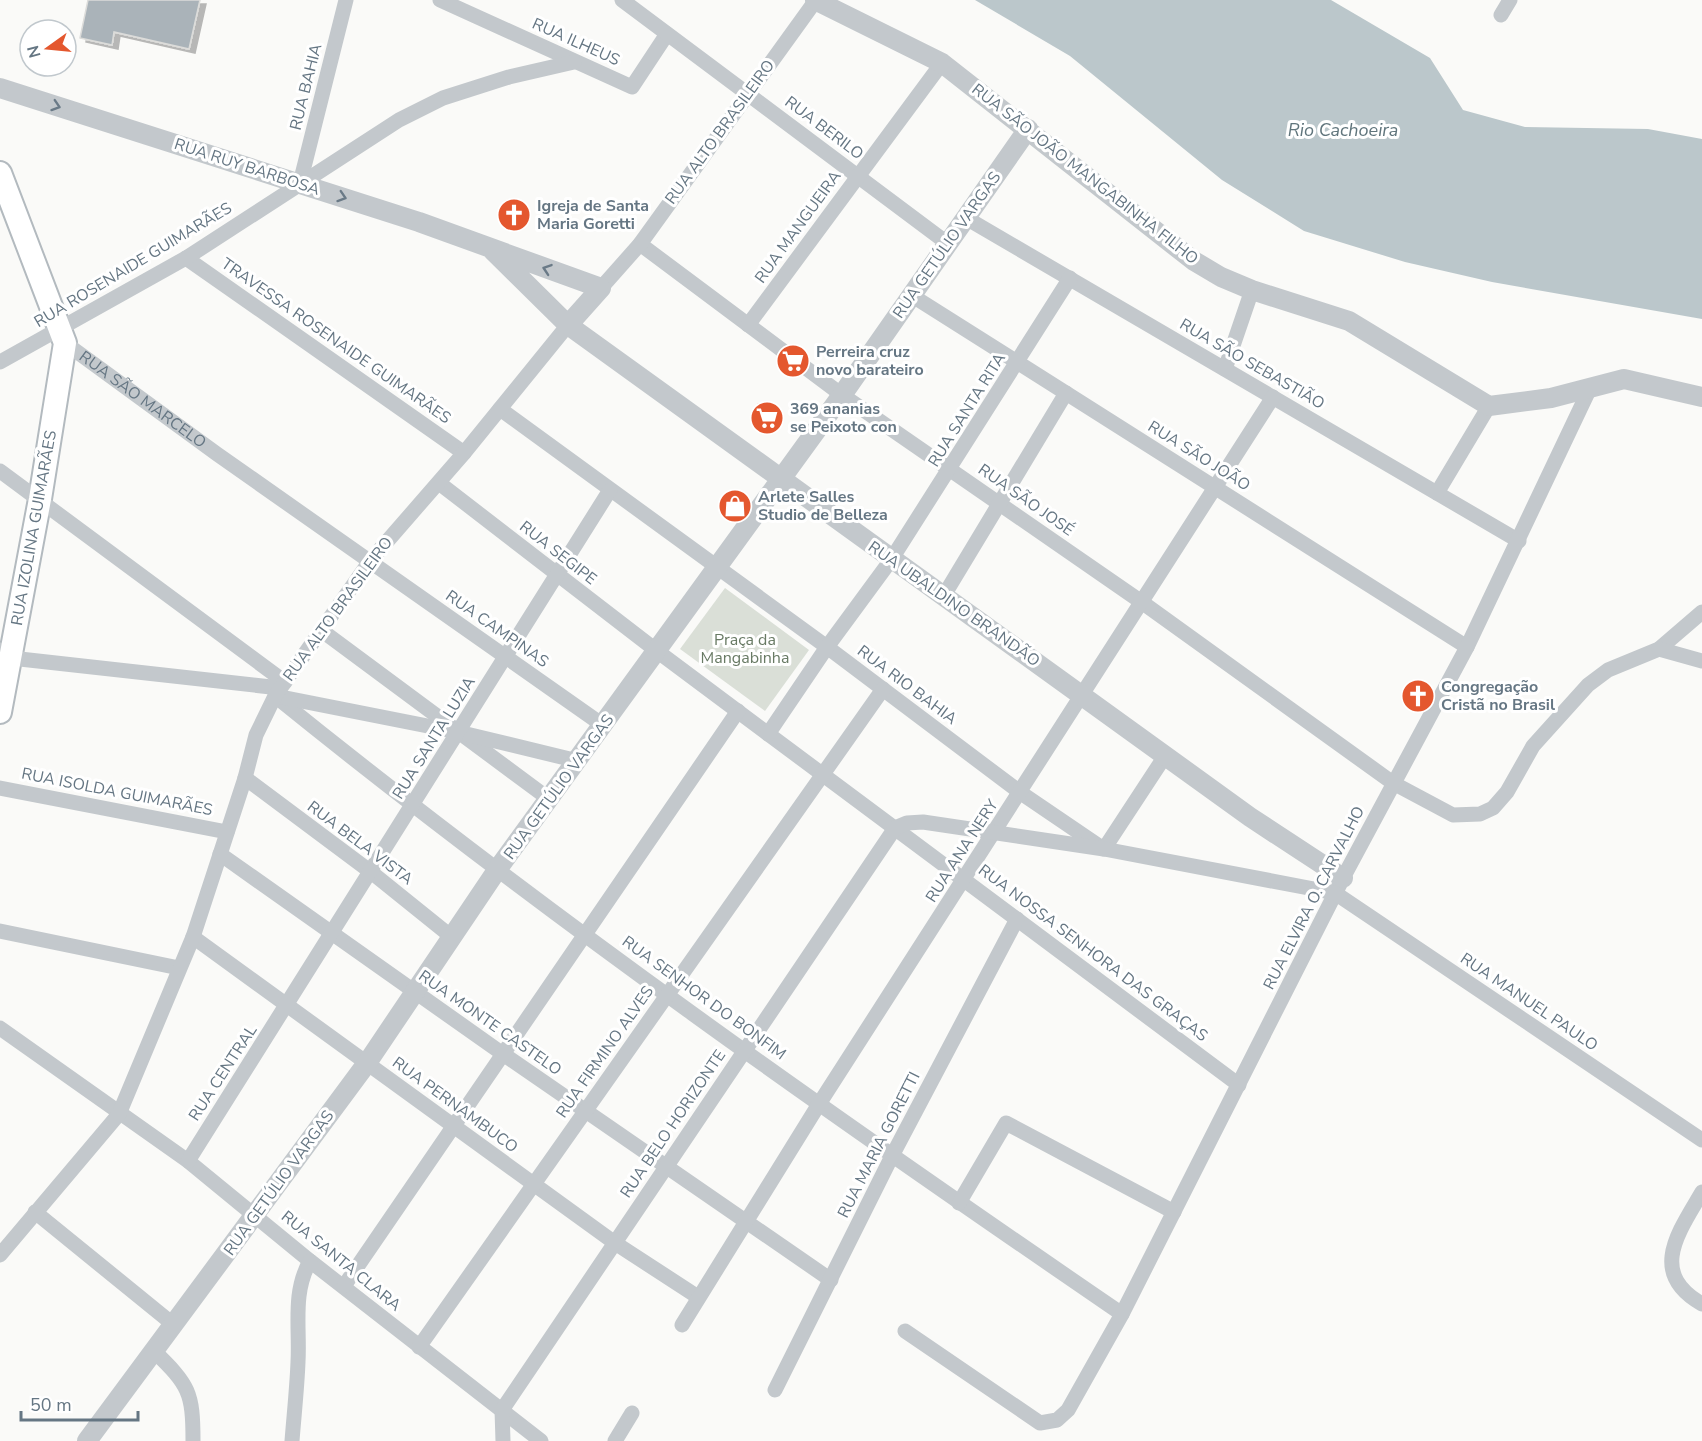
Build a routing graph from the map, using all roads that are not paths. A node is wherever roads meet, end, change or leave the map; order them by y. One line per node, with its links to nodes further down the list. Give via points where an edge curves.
1 (346, 0): 15 (street, RUA BAHIA)
2 (440, 0): 8 (street, RUA ILHEUS)
3 (622, 0): 7 (street, RUA BERILO)
4 (816, 0): 9 (street, RUA SÃO JOÃO MANGABINHA FILHO); 11 (street, RUA ALTO BRASILEIRO)
5 (1510, 0): 6 (street)
6 (1501, 15)
7 (667, 34): 8 (street, RUA ILHEUS, via 632,87); 11 (street, RUA BERILO)
8 (574, 62): 15 (street, RUA ROSENAIDE GUIMARÃES, via 509,76 443,98 361,142)
9 (942, 63): 12 (street, RUA SÃO JOÃO MANGABINHA FILHO); 14 (street, RUA MANGUEIRA)
10 (0, 88): 15 (street, RUA RUY BARBOSA, one-way to 15)
11 (747, 93): 14 (street, RUA BERILO); 18 (street, RUA ALTO BRASILEIRO)
12 (1028, 129): 16 (street, RUA GETÚLIO VARGAS); 23 (street, RUA SÃO JOÃO MANGABINHA FILHO, via 1194,261)
13 (0, 173): 27 (main road)
14 (858, 176): 17 (street, RUA BERILO); 26 (street, RUA MANGUEIRA)
15 (300, 183): 19 (street, RUA RUY BARBOSA, one-way to 19); 20 (street, RUA ROSENAIDE GUIMARÃES)
16 (966, 218): 17 (street, RUA GETÚLIO VARGAS); 21 (street, RUA SÃO SEBASTIÃO)
17 (947, 243): 24 (street, RUA GETÚLIO VARGAS)
18 (640, 244): 22 (street, RUA ALTO BRASILEIRO); 26 (street, RUA SÃO JOSÉ)
19 (493, 251): 22 (street, RUA RUY BARBOSA, one-way to 19); 25 (street, RUA RUY BARBOSA)
20 (186, 258): 27 (street, RUA ROSENAIDE GUIMARÃES); 38 (street, TRAVESSA ROSENAIDE GUIMARÃES)
21 (1070, 278): 29 (street, RUA SANTA RITA); 30 (street, RUA SÃO SEBASTIÃO)
22 (602, 288): 25 (street, RUA ALTO BRASILEIRO)
23 (1252, 290): 30 (street); 36 (street, RUA SÃO JOÃO MANGABINHA FILHO, via 1349,321)
24 (911, 295): 29 (street, RUA SÃO JOÃO); 33 (street, RUA GETÚLIO VARGAS)
25 (568, 325): 37 (street, RUA ALTO BRASILEIRO); 41 (street, RUA UBALDINO BRANDÃO)
26 (748, 325): 33 (street, RUA SÃO JOSÉ)
27 (63, 337): 28 (street, RUA ROSENAIDE GUIMARÃES); 46 (main road, RUA IZOLINA GUIMARÃES); 50 (street, RUA SÃO MARCELO, via 217,454)
28 (0, 362)
29 (1018, 363): 32 (street, RUA SÃO JOÃO); 39 (street, RUA SANTA RITA)
30 (1225, 369): 34 (street, RUA SÃO SEBASTIÃO)
31 (1591, 386): 35 (street, via 1633,380); 36 (street, via 1551,398); 48 (street, RUA ELVIRA O. CARVALHO)
32 (1066, 393): 43 (street, RUA SÃO JOÃO); 47 (street)
33 (842, 395): 39 (street, RUA SÃO JOSÉ); 41 (street, RUA GETÚLIO VARGAS)
34 (1273, 397): 43 (street, RUA ANA NERY); 45 (street, RUA SÃO SEBASTIÃO)
35 (1702, 397)
36 (1489, 406): 45 (street)
37 (500, 409): 38 (street, RUA ALTO BRASILEIRO); 44 (street, RUA RIO BAHIA)
38 (464, 453): 42 (street, RUA ALTO BRASILEIRO)
39 (951, 469): 47 (street, RUA SÃO JOSÉ); 49 (street, RUA SANTA RITA)
40 (0, 471): 46 (street, RUA SENHOR DO BONFIM)
41 (780, 480): 49 (street, RUA UBALDINO BRANDÃO); 51 (street, RUA GETÚLIO VARGAS)
42 (439, 483): 50 (street, RUA ALTO BRASILEIRO); 52 (street, RUA SEGIPE)
43 (1215, 488): 54 (street, RUA ANA NERY); 58 (street, RUA SÃO JOÃO)
44 (610, 490): 51 (street, RUA RIO BAHIA); 52 (street, RUA SANTA LUZIA)
45 (1437, 493): 48 (street, RUA SÃO SEBASTIÃO)
46 (40, 499): 61 (main road, RUA IZOLINA GUIMARÃES); 64 (street, RUA SENHOR DO BONFIM)
47 (997, 503): 53 (street); 54 (street, RUA SÃO JOSÉ)
48 (1519, 541): 58 (street, RUA ELVIRA O. CARVALHO)
49 (891, 560): 53 (street, RUA UBALDINO BRANDÃO); 57 (street, RUA SANTA RITA)
50 (370, 561): 56 (street, RUA ALTO BRASILEIRO); 62 (street, RUA CAMPINAS)
51 (718, 568): 57 (street, RUA RIO BAHIA); 60 (street, RUA GETÚLIO VARGAS)
52 (557, 575): 60 (street, RUA SEGIPE); 62 (street, RUA SANTA LUZIA)
53 (943, 597): 66 (street, RUA UBALDINO BRANDÃO)
54 (1143, 603): 66 (street, RUA ANA NERY); 76 (street, RUA SÃO JOSÉ)
55 (1702, 612): 59 (street, RUA SÃO JOSÉ)
56 (321, 630): 64 (street, RUA ALTO BRASILEIRO); 70 (street)
57 (827, 647): 65 (street, RUA RIO BAHIA); 71 (street, RUA SANTA RITA)
58 (1467, 647): 76 (street, RUA ELVIRA O. CARVALHO)
59 (1659, 649): 63 (street); 76 (street, RUA SÃO JOSÉ, via 1608,670 1588,685 1533,746 1507,792 1493,808 1480,814 1453,815)
60 (657, 651): 67 (street, RUA NOSSA SENHORA DAS GRAÇAS); 69 (street, RUA GETÚLIO VARGAS)
61 (5, 654): 64 (street); 68 (main road, RUA IZOLINA GUIMARÃES)
62 (506, 657): 69 (street, RUA CAMPINAS); 70 (street, RUA SANTA LUZIA)
63 (1702, 661)
64 (280, 689): 70 (street); 75 (street, RUA ALTO BRASILEIRO, via 255,735); 80 (street, RUA SENHOR DO BONFIM)
65 (883, 689): 74 (street, RUA FIRMINO ALVES); 78 (street, RUA RIO BAHIA)
66 (1083, 697): 72 (street, RUA UBALDINO BRANDÃO); 78 (street, RUA ANA NERY)
67 (738, 711): 71 (street, RUA NOSSA SENHORA DAS GRAÇAS); 93 (street)
68 (0, 712)
69 (604, 726): 73 (street, RUA GETÚLIO VARGAS)
70 (458, 732): 73 (street); 79 (street); 80 (street, RUA SANTA LUZIA)
71 (768, 734): 74 (street, RUA NOSSA SENHORA DAS GRAÇAS)
72 (1165, 756): 84 (street); 89 (street, RUA UBALDINO BRANDÃO)
73 (578, 761): 79 (street, RUA GETÚLIO VARGAS)
74 (823, 774): 81 (street, RUA NOSSA SENHORA DAS GRAÇAS); 98 (street, RUA FIRMINO ALVES)
75 (245, 778): 82 (street, RUA ALTO BRASILEIRO); 87 (street, RUA BELA VISTA)
76 (1393, 783): 89 (street, RUA ELVIRA O. CARVALHO)
77 (0, 788): 82 (street, RUA ISOLDA GUIMARÃES)
78 (1021, 793): 83 (street, RUA ANA NERY); 84 (street, RUA RIO BAHIA)
79 (549, 799): 86 (street, RUA GETÚLIO VARGAS)
80 (412, 807): 86 (street, RUA SENHOR DO BONFIM); 87 (street, RUA SANTA LUZIA)
81 (895, 828): 83 (street, via 916,821); 88 (street, RUA NOSSA SENHORA DAS GRAÇAS); 101 (street, RUA BELO HORIZONTE)
82 (227, 832): 85 (street, RUA ALTO BRASILEIRO)
83 (996, 832): 84 (street); 88 (street, RUA ANA NERY)
84 (1104, 849): 89 (street, RUA RIO BAHIA)
85 (220, 854): 92 (street, RUA MONTE CASTELO); 94 (street, RUA ALTO BRASILEIRO)
86 (497, 870): 93 (street, RUA SENHOR DO BONFIM); 95 (street, RUA GETÚLIO VARGAS)
87 (371, 872): 92 (street, RUA SANTA LUZIA); 95 (street, RUA BELA VISTA)
88 (964, 880): 90 (street, RUA NOSSA SENHORA DAS GRAÇAS); 105 (street, RUA ANA NERY)
89 (1339, 886): 104 (street, RUA ELVIRA O. CARVALHO); 109 (street, RUA MANUEL PAULO)
90 (1017, 919): 104 (street, RUA NOSSA SENHORA DAS GRAÇAS); 110 (street, RUA MARIA GORETTI)
91 (0, 931): 96 (street)
92 (333, 933): 97 (street, RUA MONTE CASTELO); 99 (street, RUA SANTA LUZIA)
93 (586, 933): 98 (street, RUA SENHOR DO BONFIM); 102 (street)
94 (193, 937): 96 (street, RUA ALTO BRASILEIRO); 99 (street, RUA PERNAMBUCO)
95 (453, 938): 97 (street, RUA GETÚLIO VARGAS)
96 (179, 968): 107 (street, RUA ALTO BRASILEIRO)
97 (414, 992): 102 (street, RUA MONTE CASTELO); 103 (street, RUA GETÚLIO VARGAS)
98 (667, 994): 101 (street, RUA SENHOR DO BONFIM); 106 (street, RUA FIRMINO ALVES)
99 (287, 1005): 103 (street, RUA PERNAMBUCO); 111 (street, RUA CENTRAL)
100 (0, 1028): 107 (street, RUA SANTA CLARA)
101 (745, 1049): 105 (street, RUA SENHOR DO BONFIM); 112 (street, RUA BELO HORIZONTE)
102 (503, 1054): 106 (street, RUA MONTE CASTELO); 108 (street)
103 (367, 1063): 108 (street, RUA PERNAMBUCO); 118 (street, RUA GETÚLIO VARGAS)
104 (1239, 1084): 117 (street, RUA ELVIRA O. CARVALHO)
105 (819, 1104): 110 (street, RUA SENHOR DO BONFIM); 119 (street, RUA ANA NERY)
106 (586, 1110): 112 (street, RUA MONTE CASTELO); 113 (street, RUA FIRMINO ALVES)
107 (119, 1114): 111 (street, RUA SANTA CLARA); 116 (street, RUA ALTO BRASILEIRO)
108 (453, 1127): 113 (street, RUA PERNAMBUCO); 124 (street)
109 (1702, 1140)
110 (892, 1156): 115 (street, RUA SENHOR DO BONFIM); 123 (street, RUA MARIA GORETTI)
111 (188, 1161): 118 (street, RUA SANTA CLARA)
112 (666, 1168): 119 (street, RUA MONTE CASTELO); 120 (street, RUA BELO HORIZONTE)
113 (534, 1184): 120 (street, RUA PERNAMBUCO); 131 (street, RUA FIRMINO ALVES)
114 (1702, 1192): 126 (street, via 1684,1222 1671,1260 1683,1293)
115 (959, 1203): 117 (street, via 1006,1123); 127 (street, RUA SENHOR DO BONFIM)
116 (35, 1212): 121 (street, RUA ALTO BRASILEIRO); 128 (street)
117 (1174, 1212): 127 (street, RUA ELVIRA O. CARVALHO)
118 (255, 1216): 122 (street, RUA SANTA CLARA); 128 (street, RUA GETÚLIO VARGAS)
119 (745, 1223): 123 (street, RUA MONTE CASTELO); 125 (street, RUA ANA NERY)
120 (615, 1244): 125 (street, RUA PERNAMBUCO); 134 (street, RUA BELO HORIZONTE)
121 (0, 1254)
122 (310, 1261): 124 (street, RUA SANTA CLARA); 138 (street, via 298,1293)
123 (831, 1280): 133 (street, RUA MARIA GORETTI)
124 (344, 1286): 131 (street, RUA SANTA CLARA)
125 (698, 1297): 129 (street, RUA ANA NERY)
126 (1702, 1304)
127 (1122, 1314): 130 (street, RUA ELVIRA O. CARVALHO, via 1068,1410 1057,1420 1040,1423)
128 (174, 1325): 132 (street, RUA GETÚLIO VARGAS)
129 (682, 1325)
130 (904, 1331)
131 (419, 1347): 134 (street, RUA SANTA CLARA)
132 (154, 1351): 136 (street, RUA GETÚLIO VARGAS); 137 (street, via 182,1378 188,1392)
133 (775, 1390)
134 (502, 1410): 139 (street); 140 (street, RUA SANTA CLARA)
135 (632, 1413): 141 (street)
136 (87, 1441)
137 (193, 1441)
138 (292, 1441)
139 (503, 1441)
140 (541, 1441)
141 (615, 1441)

